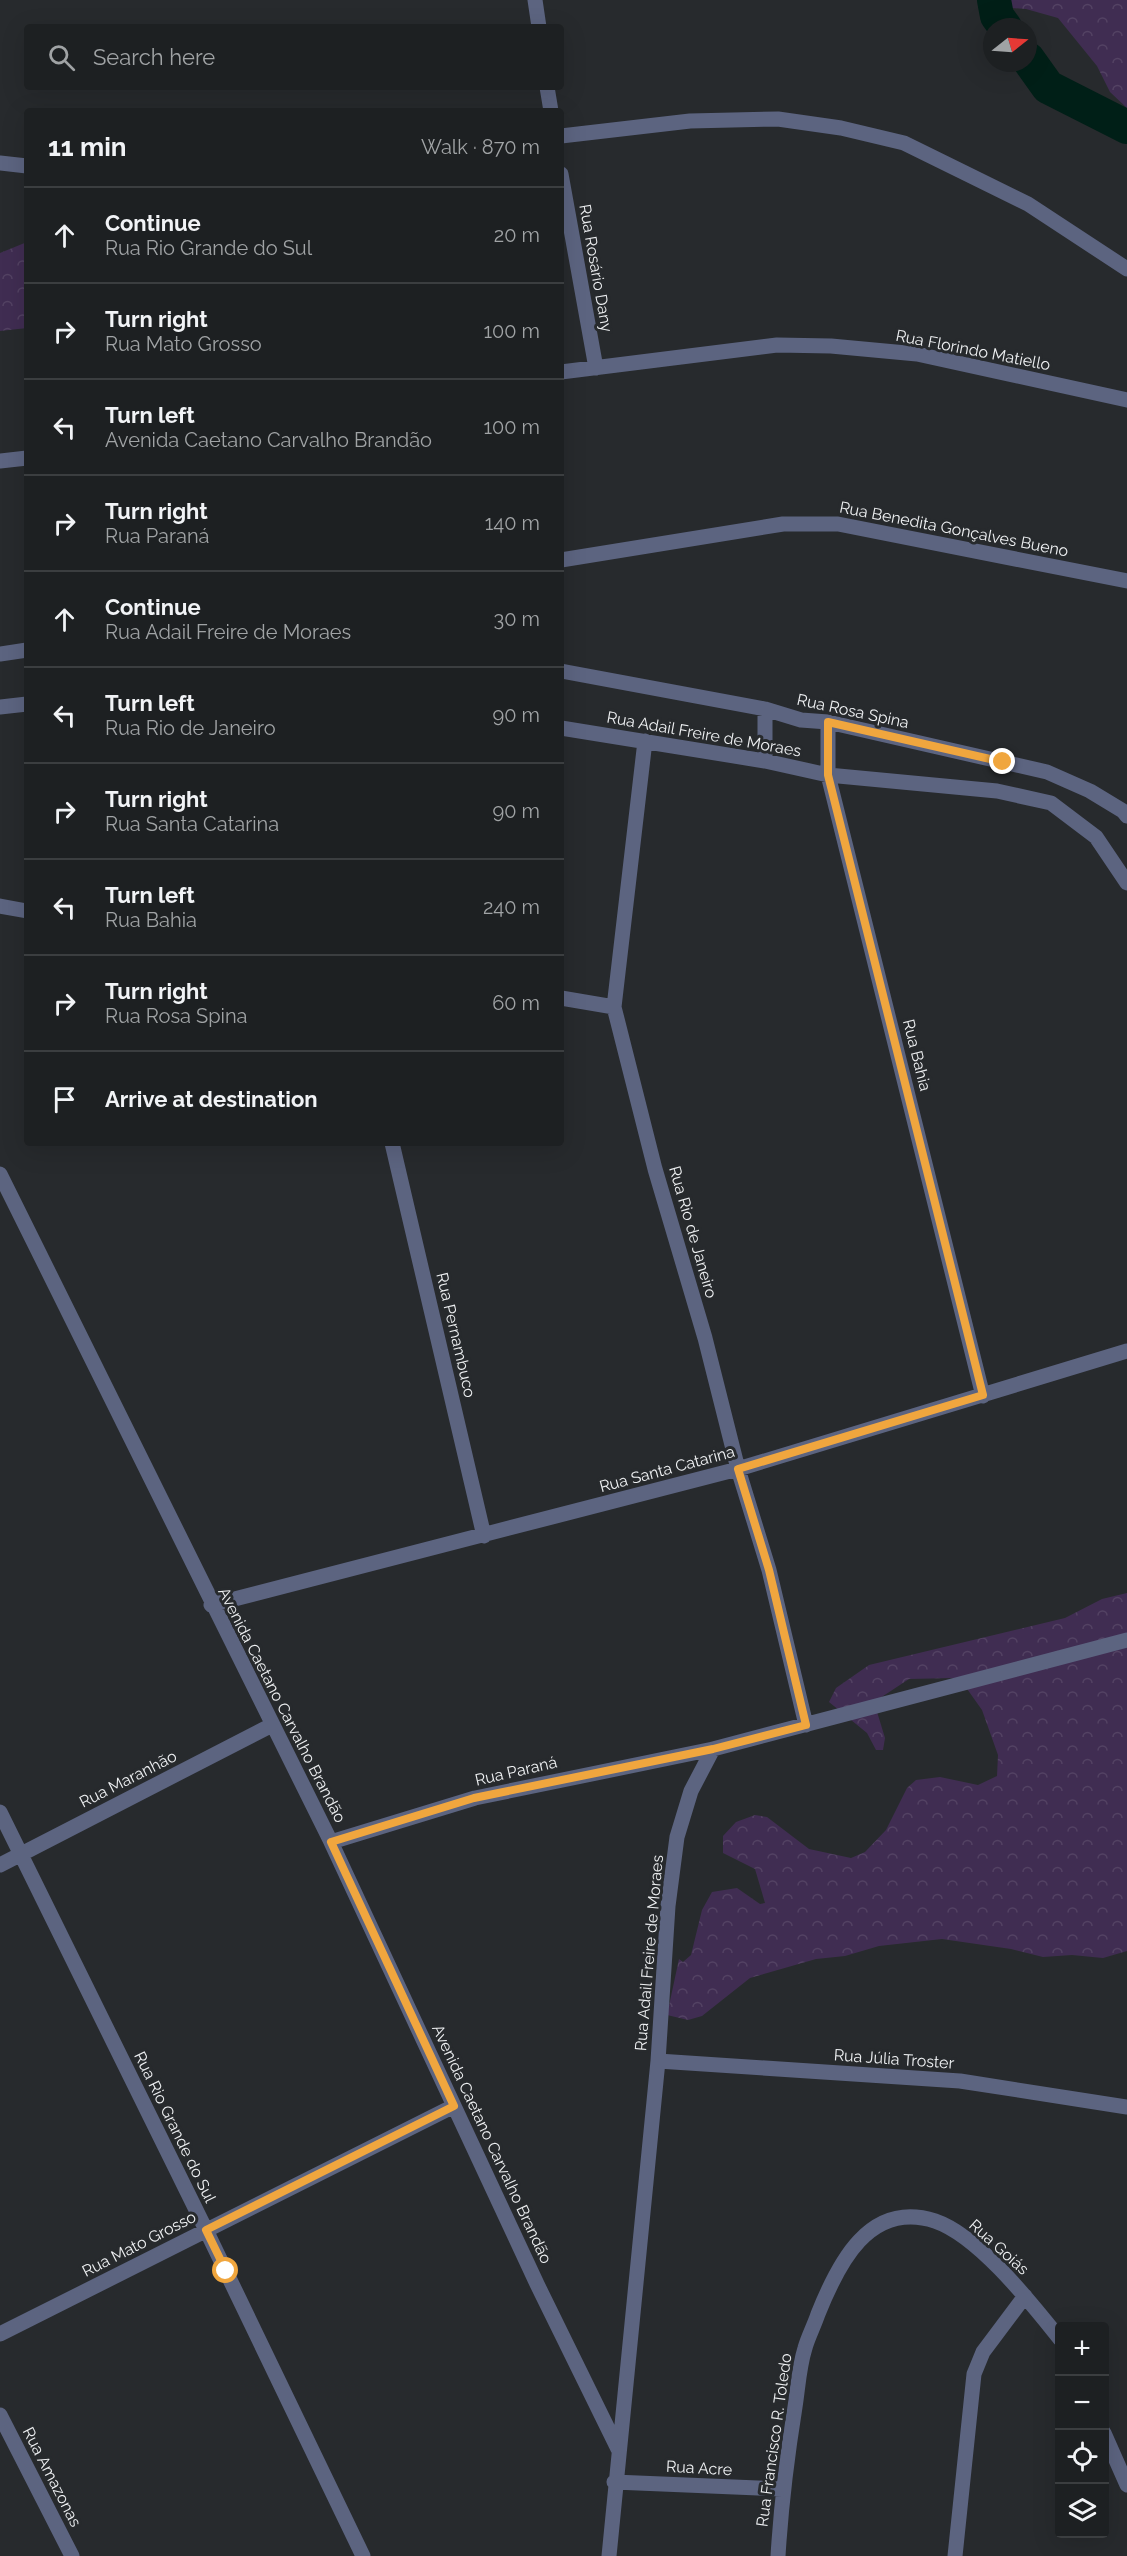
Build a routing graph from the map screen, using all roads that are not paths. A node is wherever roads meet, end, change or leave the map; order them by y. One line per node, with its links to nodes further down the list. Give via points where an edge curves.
1 (535, 0): 2 (street)
2 (539, 24)
3 (548, 90): 4 (street)
4 (550, 108)
5 (564, 136): 9 (street, via 690,121 778,119 841,128 904,143 966,173 1028,204)
6 (0, 163): 7 (street)
7 (24, 166)
8 (564, 191): 10 (street, Rua Rosário Dany)
9 (1127, 269)
10 (596, 368): 11 (street, Rua Florindo Matiello); 12 (street, Rua Florindo Matiello, via 777,345 831,346 917,354)
11 (564, 372)
12 (1127, 400)
13 (24, 458): 14 (street)
14 (0, 461)
15 (564, 560): 16 (street, Rua Benedita Gonçalves Bueno, via 783,524 838,524)
16 (1127, 581)
17 (24, 651): 18 (street)
18 (0, 654)
19 (564, 672): 22 (street, Rua Rosa Spina)
20 (24, 704): 21 (street)
21 (0, 707)
22 (765, 709): 23 (street, Rua Rosa Spina, via 801,720); 26 (street)
23 (828, 722): 27 (street, Rua Bahia); 28 (street, Rua Rosa Spina, via 1047,772 1090,791)
24 (564, 728): 25 (street, Rua Adail Freire de Moraes)
25 (645, 741): 26 (street, Rua Adail Freire de Moraes); 33 (street, Rua Rio de Janeiro)
26 (765, 761): 27 (street, Rua Adail Freire de Moraes)
27 (828, 775): 29 (street, Rua Adail Freire de Moraes, via 997,791 1051,803 1096,837); 37 (street, Rua Bahia)
28 (1127, 816)
29 (1127, 883)
30 (0, 906): 31 (street)
31 (24, 910)
32 (564, 999): 33 (street)
33 (614, 1007): 38 (street, Rua Rio de Janeiro)
34 (394, 1146): 39 (street, Rua Pernambuco)
35 (0, 1174): 40 (street, Avenida Caetano Carvalho Brandão)
36 (1127, 1351): 37 (street, Rua Santa Catarina)
37 (983, 1395): 38 (street, Rua Santa Catarina)
38 (738, 1469): 39 (street, Rua Santa Catarina); 43 (street, Rua Rio de Janeiro, via 769,1570)
39 (484, 1536): 40 (street, Rua Santa Catarina)
40 (211, 1605): 42 (street, Avenida Caetano Carvalho Brandão)
41 (1127, 1640): 43 (street)
42 (272, 1725): 46 (street, Avenida Caetano Carvalho Brandão); 47 (street, Rua Maranhão)
43 (806, 1725): 44 (street)
44 (713, 1749): 46 (street, Rua Paraná, via 474,1798); 49 (street, Rua Adail Freire de Moraes, via 691,1791 676,1837)
45 (0, 1812): 47 (street, Rua Rio Grande do Sul)
46 (331, 1842): 50 (street, Avenida Caetano Carvalho Brandão)
47 (21, 1854): 48 (street, Rua Maranhão); 53 (street, Rua Rio Grande do Sul)
48 (0, 1864)
49 (658, 2061): 51 (street, Rua Júlia Troster, via 960,2081); 59 (street, Rua Adail Freire de Moraes)
50 (454, 2106): 53 (street, Rua Mato Grosso); 59 (street, Avenida Caetano Carvalho Brandão)
51 (1127, 2107)
52 (895, 2218): 54 (street, Rua Goiás, via 935,2221 955,2231 991,2260); 62 (street, Rua Francisco R. Toledo, via 866,2233 849,2250 829,2287 804,2349)
53 (206, 2230): 55 (street, Rua Mato Grosso); 64 (street, Rua Rio Grande do Sul)
54 (1025, 2296): 56 (street, Rua Goiás); 67 (street, via 983,2352 974,2374)
55 (0, 2334)
56 (1055, 2334)
57 (0, 2415): 63 (street, Rua Amazonas)
58 (1109, 2444): 61 (street)
59 (618, 2449): 60 (street, Rua Adail Freire de Moraes)
60 (614, 2481): 62 (street, Rua Acre); 65 (street, Rua Adail Freire de Moraes)
61 (1127, 2485)
62 (782, 2490): 66 (street, Rua Francisco R. Toledo)
63 (72, 2556)
64 (363, 2556)
65 (609, 2556)
66 (778, 2556)
67 (956, 2556)

